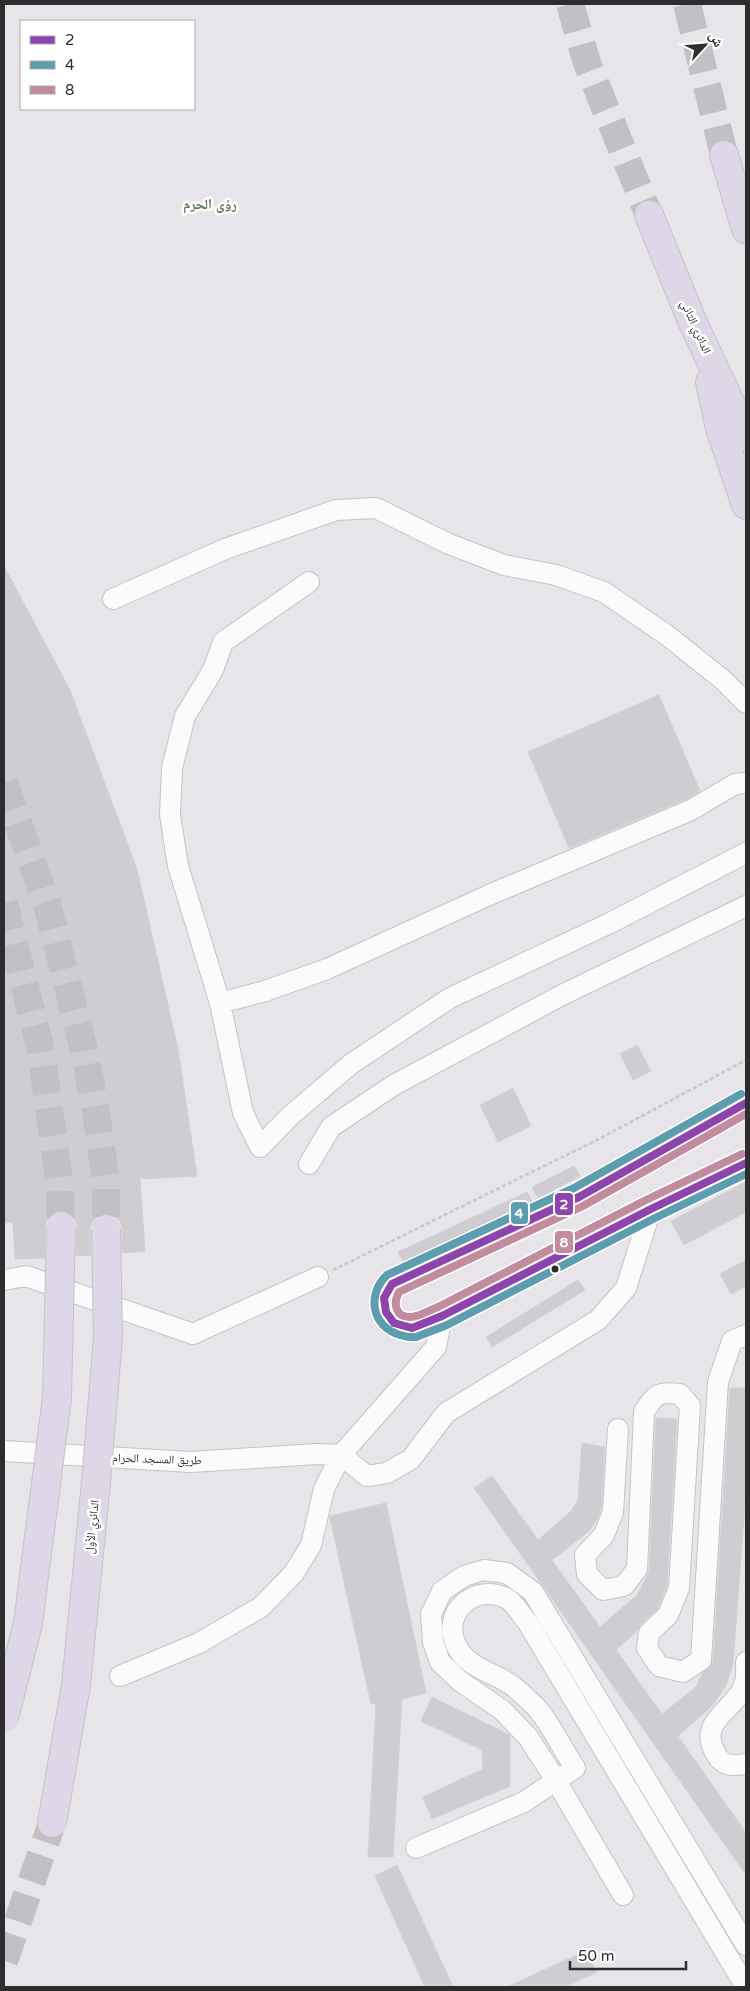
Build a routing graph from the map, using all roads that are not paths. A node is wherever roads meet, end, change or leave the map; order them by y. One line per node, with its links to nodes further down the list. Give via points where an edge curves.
1 (724, 154): 3 (highway)
2 (649, 215): 4 (highway, الدائري الثاني)
3 (746, 229)
4 (735, 428): 5 (highway, الدائري الثاني)
5 (746, 506)
6 (309, 582): 12 (street, via 223,642 213,670 185,716 172,768 170,815 178,866)
7 (113, 598): 8 (street, via 225,549 336,510 376,508 449,544 504,565 556,575 604,592 668,636 723,680)
8 (746, 704)
9 (746, 783): 12 (street, via 735,784 691,810 489,894 327,969)
10 (746, 853): 12 (street, via 608,924 450,998 351,1064 290,1116 260,1147 244,1113)
11 (746, 906): 15 (street, via 562,995 394,1085 331,1127)
12 (220, 1003)
13 (746, 1103): 21 (main road, via 579,1198 392,1284 384,1298 386,1312 394,1323 412,1328)
14 (746, 1163): 16 (main road)
15 (309, 1164)
16 (651, 1208): 21 (main road); 25 (street, via 626,1288 598,1320 446,1413 411,1459 387,1473 367,1476)
17 (61, 1226): 28 (highway, bridge, via 56,1407 28,1623)
18 (106, 1229): 31 (highway, الدائري الأول, bridge, via 108,1338 96,1482 76,1685)
19 (318, 1277): 20 (street, via 193,1334 26,1276)
20 (4, 1280)
21 (442, 1316): 25 (street, via 436,1347)
22 (746, 1334): 23 (street, via 732,1341 718,1382 701,1660 683,1672 659,1666 647,1648 649,1633 668,1615 679,1588 690,1406 680,1394 665,1392 653,1398 644,1412 637,1569 624,1586 603,1590 587,1574 585,1555 604,1535 613,1512)
23 (618, 1429)
24 (4, 1451): 25 (street, طريق المسجد الحرام, via 191,1462)
25 (341, 1454): 27 (street, via 324,1489 311,1544 294,1573 261,1607 199,1643)
26 (746, 1662): 29 (street, via 745,1684 737,1699 719,1715 711,1731 710,1745 719,1760 731,1766)
27 (120, 1676)
28 (4, 1718)
29 (746, 1764)
30 (556, 1779): 32 (street, via 524,1802); 33 (street); 34 (street, via 528,1737 502,1710 460,1682 440,1662 433,1642 431,1614 442,1591 464,1576 484,1570 507,1572 533,1592); 35 (street, via 575,1768 538,1709 511,1685 467,1660 456,1646 451,1628 457,1609 472,1598 490,1593 507,1599 528,1623)
31 (52, 1823)
32 (416, 1848)
33 (623, 1895)
34 (746, 1945)
35 (746, 1987)

